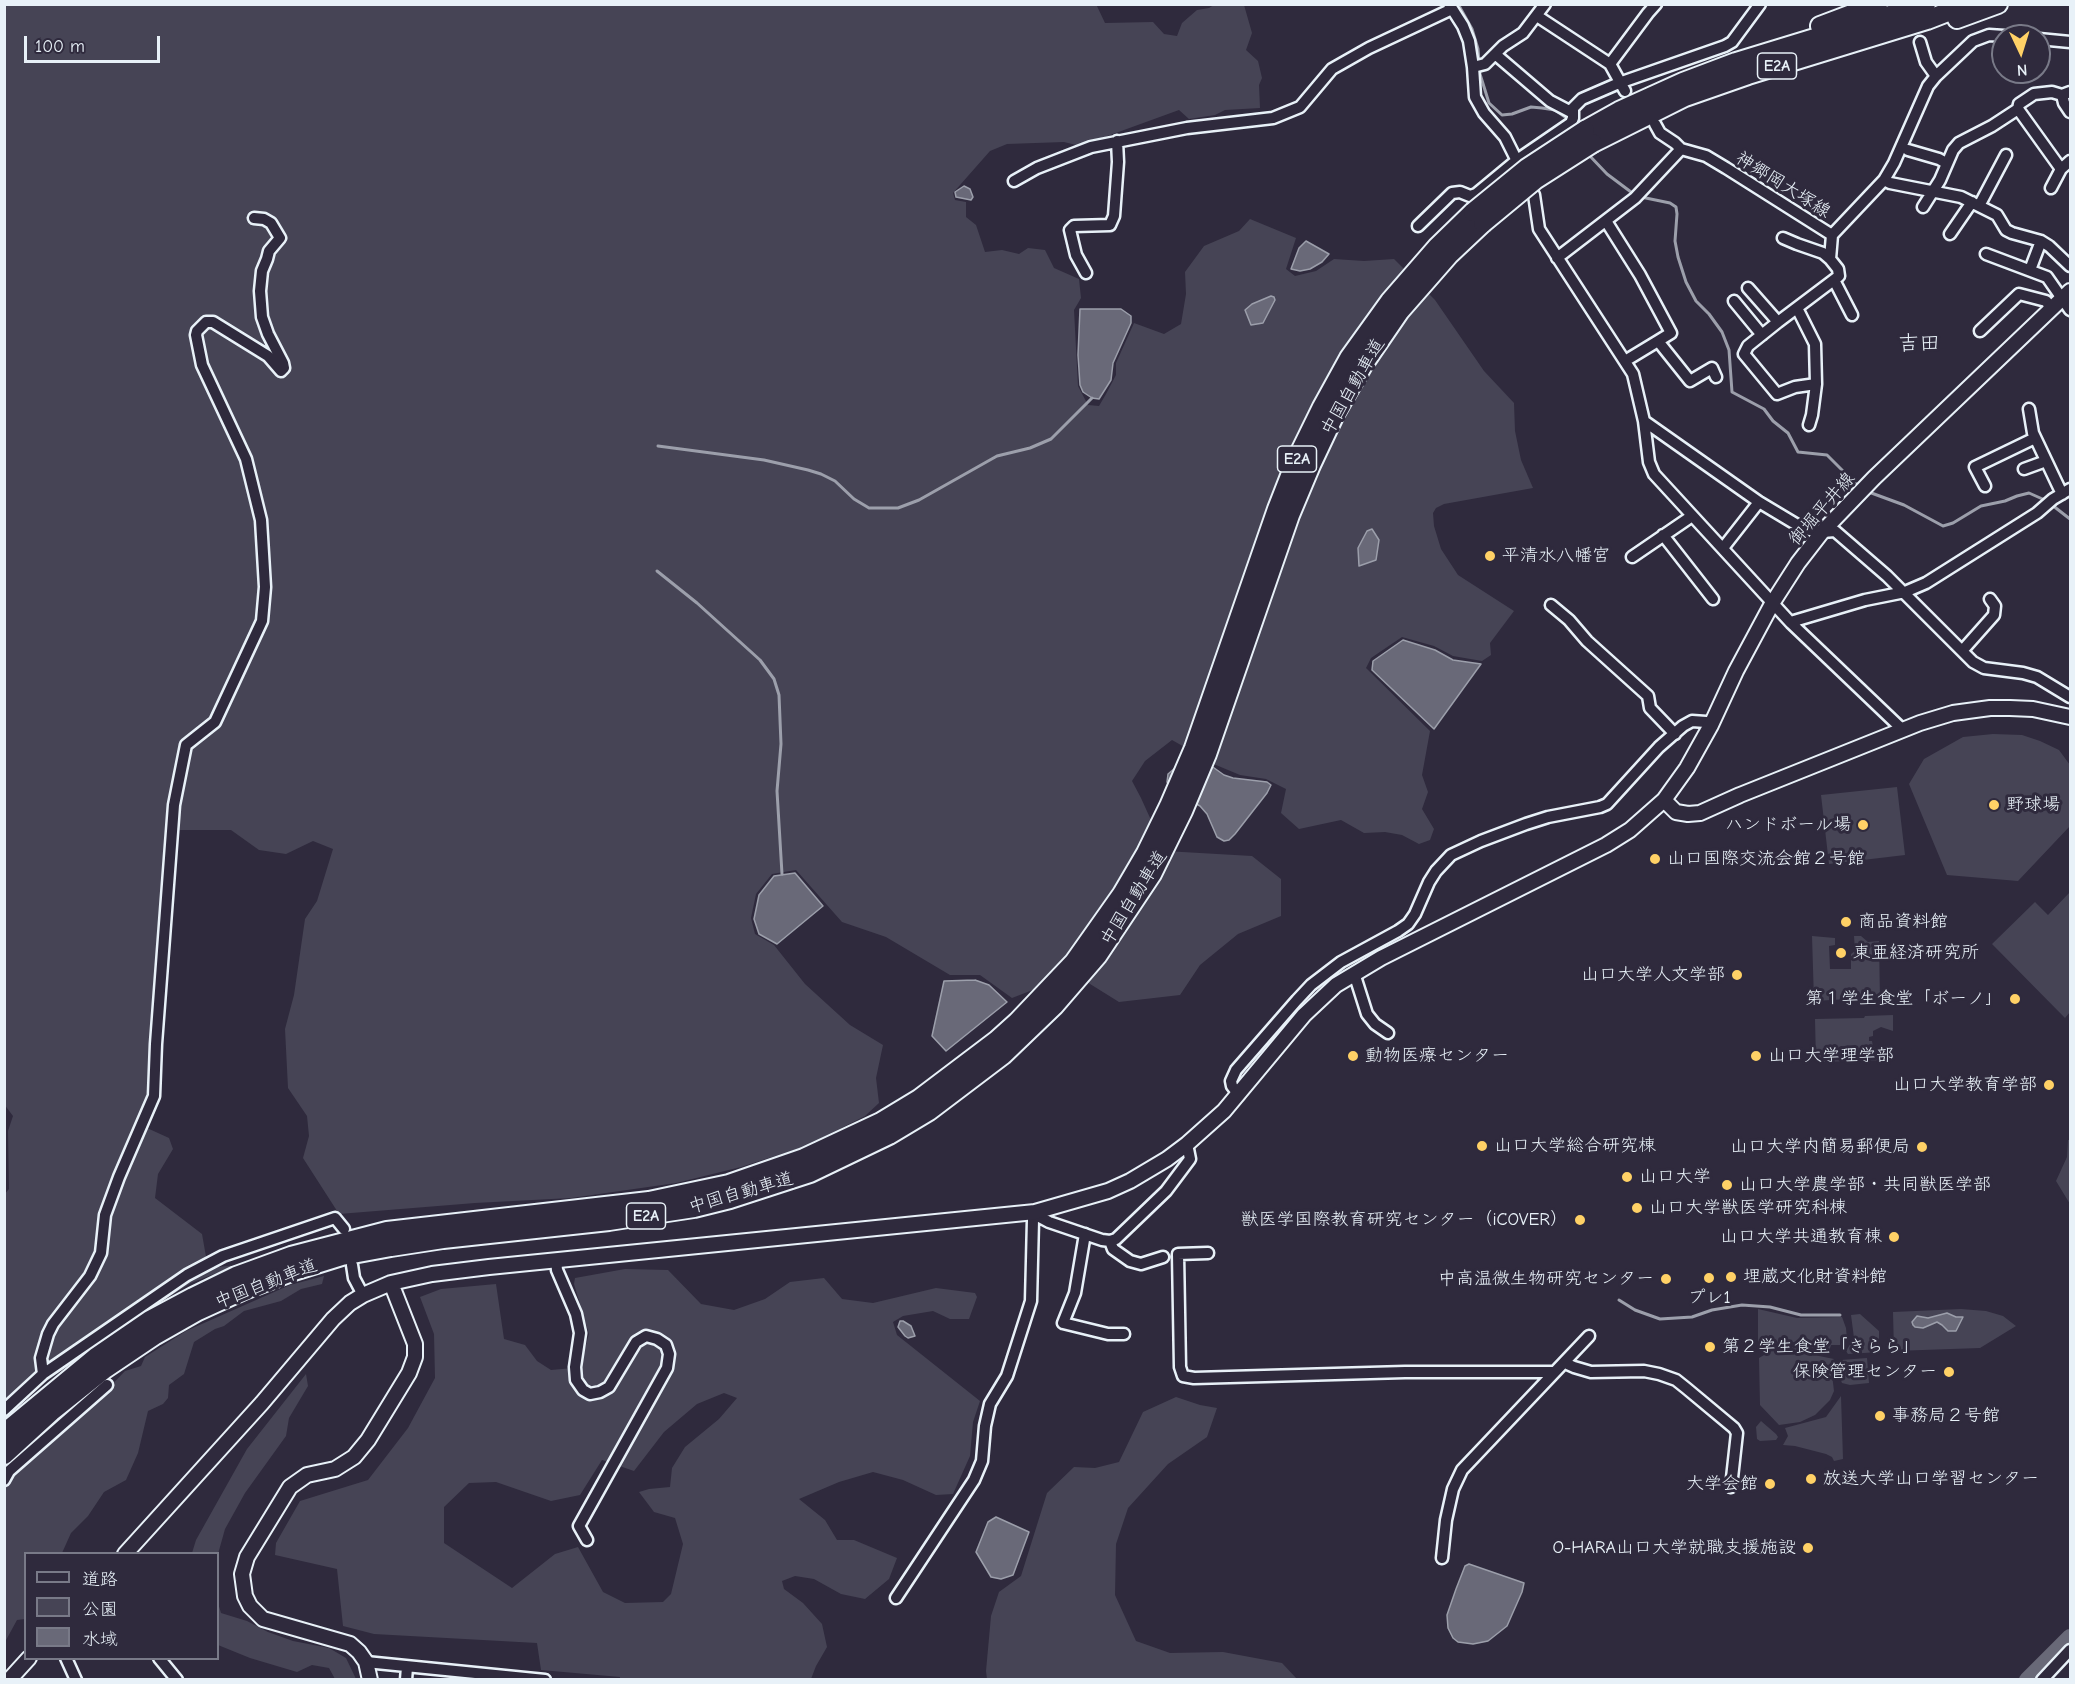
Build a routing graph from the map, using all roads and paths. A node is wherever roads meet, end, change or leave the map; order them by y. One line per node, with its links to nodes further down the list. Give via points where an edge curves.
1 (1545, 4): 9 (street)
2 (1656, 4): 16 (street)
3 (1760, 4): 19 (street, via 1732,42)
4 (1878, 4): 20 (highway, via 1715,64)
5 (1926, 4): 20 (highway, 中国自動車道 / E2A, via 1736,62)
6 (1968, 4): 14 (highway, 中国自動車道 / E2A)
7 (1998, 4): 14 (highway, via 1890,40)
8 (1450, 7): 17 (street, via 1463,26); 27 (street, via 1332,69 1300,107 1273,118)
9 (1537, 16): 15 (street, via 1523,33); 16 (street)
10 (1991, 35): 18 (street, 神郷岡大塚線, via 1973,40)
11 (2051, 40): 13 (street)
12 (1920, 42): 18 (street)
13 (2070, 42)
14 (1824, 52): 26 (highway, 中国自動車道 / E2A, via 1748,75)
15 (1495, 54): 17 (street); 24 (street, via 1550,101)
16 (1610, 64): 19 (street)
17 (1478, 66): 31 (street, via 1478,106 1505,137)
18 (1935, 76): 35 (street, 神郷岡大塚線)
19 (1622, 87): 24 (street, via 1582,99)
20 (1657, 93): 26 (highway, 中国自動車道 / E2A)
21 (2066, 93): 22 (street, via 2034,94); 23 (street, via 2064,103)
22 (2018, 109): 33 (street, via 1959,143); 34 (street)
23 (2070, 112)
24 (1573, 114): 31 (street, via 1571,123)
25 (1655, 124): 28 (street, via 1660,133)
26 (1589, 136): 95 (highway, 中国自動車道 / E2A, bridge, via 1527,168 1478,217 1437,247 1390,301 1349,358 1297,458 1276,509 1201,751)
27 (1117, 141): 36 (street, via 1091,147); 53 (street, via 1114,216 1110,225 1074,226 1070,230 1076,255)
28 (1681, 149): 42 (street, via 1637,196); 45 (street, 神郷岡大塚線, via 1706,156)
29 (1908, 150): 33 (street)
30 (2006, 155): 39 (street)
31 (1517, 160): 43 (street, via 1476,194 1452,193); 49 (street, via 1534,195 1539,229)
32 (2070, 161): 34 (street)
33 (1946, 163): 38 (street)
34 (2061, 169): 37 (street)
35 (1884, 180): 38 (street); 45 (street, 神郷岡大塚線)
36 (1014, 181)
37 (2051, 188)
38 (1934, 191): 39 (street); 40 (street)
39 (1976, 204): 44 (street); 47 (street, via 1997,215 2006,230)
40 (1923, 207)
41 (254, 218): 114 (street, via 271,223 280,238 262,272 260,291 262,317 284,368 281,371 268,356 213,322 206,322 196,335 202,365 246,459 261,520 265,586 262,621 215,722 186,745 173,816 154,1095 105,1215 101,1253 90,1276 48,1334 41,1358)
42 (1606, 221): 49 (street); 64 (street, via 1671,333)
43 (1419, 226)
44 (1950, 234)
45 (1832, 235): 50 (street)
46 (1783, 238): 50 (street)
47 (2041, 242): 51 (street); 52 (street)
48 (1986, 254): 52 (street)
49 (1557, 258): 65 (street)
50 (1830, 259): 54 (street, via 1839,272)
51 (2070, 266)
52 (2030, 270): 56 (street, via 2047,277)
53 (1086, 273)
54 (1834, 280): 58 (street); 60 (street)
55 (1748, 288): 61 (street)
56 (2068, 300): 59 (street, 御堀平井線)
57 (1734, 301): 63 (street)
58 (1797, 308): 61 (street); 67 (street, via 1815,344)
59 (2051, 308): 62 (street, via 2046,301 2019,294); 78 (street, 御堀平井線)
60 (1852, 315)
61 (1778, 322): 63 (street)
62 (1980, 331)
63 (1762, 335): 67 (street, via 1744,354 1777,394)
64 (1658, 341): 65 (street); 66 (street, via 1690,381 1712,368)
65 (1625, 361): 69 (street, via 1633,374)
66 (1716, 377)
67 (1816, 384): 70 (street)
68 (2029, 409): 71 (street)
69 (1644, 421): 76 (street); 77 (street, via 1654,474)
70 (1809, 425)
71 (2035, 438): 72 (street); 74 (street, via 1975,467)
72 (2046, 461): 73 (street); 75 (street)
73 (2024, 469)
74 (1985, 486)
75 (2062, 494): 82 (street, via 1950,568)
76 (1759, 502): 78 (street, via 1804,529); 80 (street)
77 (1692, 516): 79 (street); 80 (street)
78 (1822, 532): 82 (street, via 1835,531); 85 (street, 御堀平井線)
79 (1663, 535): 81 (street); 83 (street)
80 (1723, 548): 85 (street)
81 (1632, 557)
82 (1905, 592): 87 (street); 88 (street)
83 (1713, 599)
84 (1990, 599): 88 (street, via 1995,615)
85 (1773, 602): 87 (street); 91 (street, 御堀平井線)
86 (1551, 604): 93 (street, via 1648,696 1650,708)
87 (1791, 623): 92 (street)
88 (1962, 651): 89 (street, via 1984,668 2037,677)
89 (2070, 697)
90 (2070, 717): 92 (street, via 2033,709 1990,708 1953,714)
91 (1711, 725): 93 (street, via 1692,722); 94 (street, 御堀平井線)
92 (1902, 730): 94 (street, via 1700,813 1676,812)
93 (1675, 734): 98 (street, via 1607,804 1526,824 1451,855 1429,882 1408,924 1341,962 1297,1000 1236,1070 1231,1081)
94 (1664, 800): 96 (street, 御堀平井線, via 1606,845)
95 (1176, 809): 117 (highway, 中国自動車道 / E2A, via 1122,894 1054,983 997,1040 919,1099 881,1122 787,1165 690,1193 608,1207 387,1231 291,1256 228,1280 150,1320 96,1357); 118 (highway, 中国自動車道 / E2A, via 1152,874 1081,976 1003,1055 929,1111 889,1135 810,1173 694,1208 391,1246 294,1271 198,1311 154,1336 105,1369)
96 (1354, 973): 97 (street, via 1367,1014); 98 (street, 御堀平井線, via 1318,1000)
97 (1388, 1033)
98 (1239, 1095): 99 (street, 御堀平井線)
99 (1187, 1144): 100 (street, 御堀平井線, via 1108,1191); 103 (street, via 1190,1159 1166,1191 1125,1232)
100 (1035, 1214): 102 (street); 106 (street, 御堀平井線); 124 (street, via 1031,1301 1006,1376 990,1404 982,1461 974,1480)
101 (344, 1229): 114 (street, via 335,1218 223,1256 187,1275)
102 (1085, 1234): 103 (street); 110 (street, via 1075,1293 1063,1323)
103 (1110, 1241): 105 (street, via 1113,1249 1130,1261 1141,1264)
104 (1208, 1253): 113 (street, via 1178,1254 1183,1376)
105 (1163, 1257)
106 (556, 1260): 108 (street, 御堀平井線, via 432,1274); 121 (street, via 580,1333 576,1380 583,1390 590,1394 609,1387 636,1342 646,1336 666,1345 669,1354 667,1368 579,1526)
107 (352, 1265): 109 (street)
108 (391, 1283): 109 (street, 御堀平井線); 129 (street, via 415,1344 409,1373 354,1457 335,1469 307,1475 290,1487 247,1557 242,1574 245,1596 263,1619 350,1644)
109 (363, 1295): 122 (street, 御堀平井線, via 333,1319)
110 (1124, 1334)
111 (1589, 1336): 112 (street)
112 (1565, 1363): 113 (street); 120 (street, via 1591,1372 1644,1371 1681,1384 1737,1433)
113 (1555, 1372): 123 (street, via 1462,1470 1453,1489)
114 (43, 1374): 116 (street)
115 (107, 1385): 119 (street, via 9,1471)
116 (4, 1410)
117 (4, 1433)
118 (4, 1455)
119 (4, 1480)
120 (1731, 1487)
121 (587, 1540)
122 (127, 1552)
123 (1442, 1558)
124 (896, 1598)
125 (2070, 1650): 139 (street)
126 (28, 1660): 133 (street)
127 (66, 1660): 134 (street)
128 (160, 1660): 135 (street)
129 (366, 1662): 130 (street); 136 (street)
130 (407, 1667): 131 (street); 137 (street)
131 (456, 1675): 132 (street)
132 (505, 1678): 138 (street)
133 (9, 1680)
134 (76, 1680)
135 (177, 1680)
136 (370, 1680)
137 (406, 1680)
138 (545, 1680)
139 (2042, 1680)

